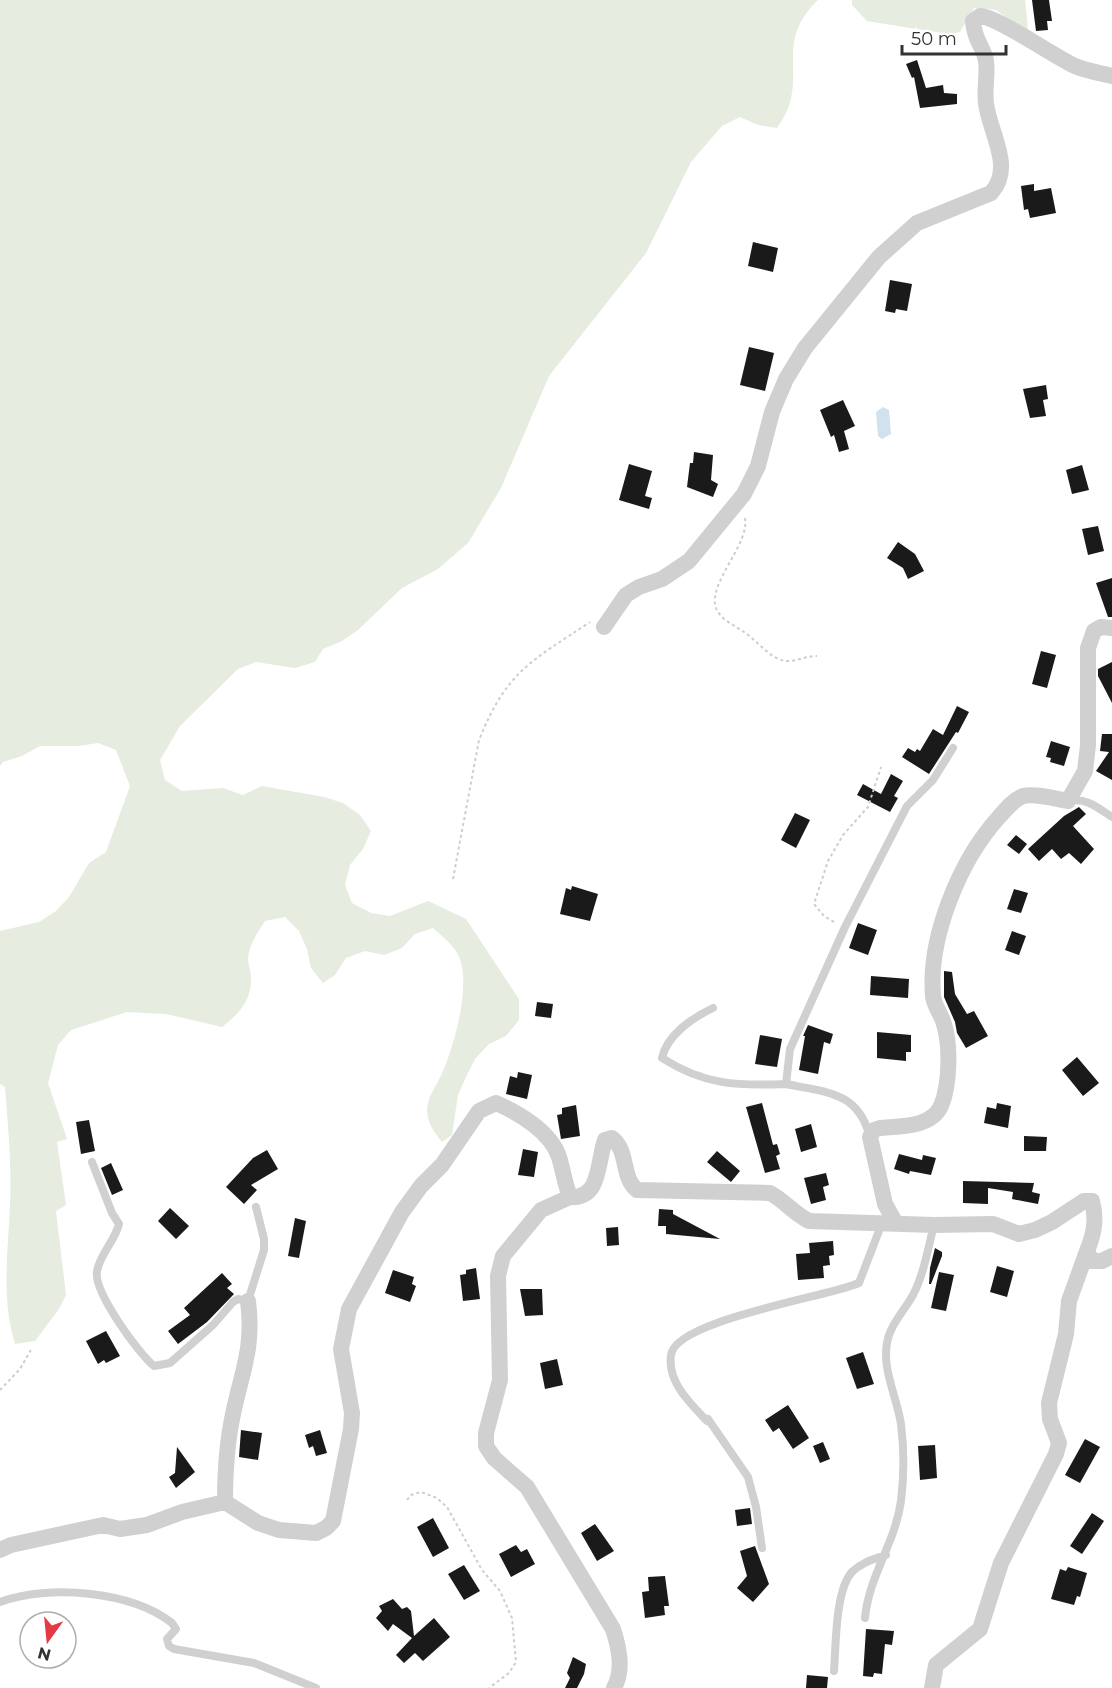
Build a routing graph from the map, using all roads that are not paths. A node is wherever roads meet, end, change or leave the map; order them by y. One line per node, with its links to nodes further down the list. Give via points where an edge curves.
1 (1112, 76): 2 (street, via 1077,67 990,17 980,16 973,21 974,37 986,58 986,105 1002,169 998,186 991,193 917,223 879,257 805,348 786,379 772,412 758,466 744,494 689,561 662,579 626,595)
2 (601, 622)
3 (1112, 628): 5 (street, via 1094,631 1088,648 1085,771)
4 (953, 748): 8 (lane, via 933,780 907,806 845,927 790,1049)
5 (1068, 801): 6 (lane, via 1091,803); 9 (street, via 1025,795 1013,802 975,845 937,942 933,999 949,1045 941,1107 932,1118 918,1124 880,1128)
6 (1112, 817)
7 (713, 1008): 8 (lane, via 698,1015 664,1045 662,1058 705,1080 743,1086)
8 (786, 1084): 9 (lane, via 849,1101 859,1110)
9 (870, 1137): 13 (street)
10 (92, 1162): 17 (lane, via 119,1224 98,1266 97,1283 148,1361 161,1367 170,1364 213,1326 233,1302)
11 (570, 1197): 13 (street, via 581,1198 590,1192 605,1140 612,1138 618,1143 630,1185 637,1190 770,1193 809,1221); 18 (street, via 558,1154 549,1140 527,1120 496,1103 478,1111 389,1230 349,1309 341,1349 351,1429 333,1521 316,1533 279,1530 258,1523); 26 (street, via 541,1210 503,1256 498,1276 500,1380 486,1446 527,1487 613,1629 620,1652)
12 (255, 1207): 17 (lane, via 264,1250)
13 (888, 1222): 14 (street); 19 (lane, via 859,1283 753,1311 678,1340 670,1353 678,1387 708,1419 748,1477)
14 (934, 1225): 15 (street, via 993,1224 1019,1234 1052,1222 1084,1201 1092,1201 1096,1213 1094,1234); 21 (lane, via 914,1294 887,1342 886,1360 901,1424 903,1466 902,1500)
15 (1087, 1251): 16 (street, via 1092,1261); 27 (street, via 1069,1300 1066,1334 1049,1403 1059,1443 1056,1454 1001,1563 980,1629 936,1665)
16 (1112, 1256)
17 (248, 1301): 18 (street, via 251,1322 247,1367 233,1415)
18 (225, 1502): 20 (street, via 147,1525 120,1529 103,1525)
19 (762, 1548)
20 (0, 1550)
21 (887, 1555): 23 (lane, via 867,1595); 24 (lane, via 853,1570 846,1580)
22 (0, 1602): 25 (lane, via 20,1595 51,1592 134,1603 172,1623 176,1629 167,1639 174,1649 254,1663)
23 (865, 1618)
24 (834, 1671)
25 (316, 1688)
26 (614, 1688)
27 (932, 1688)

